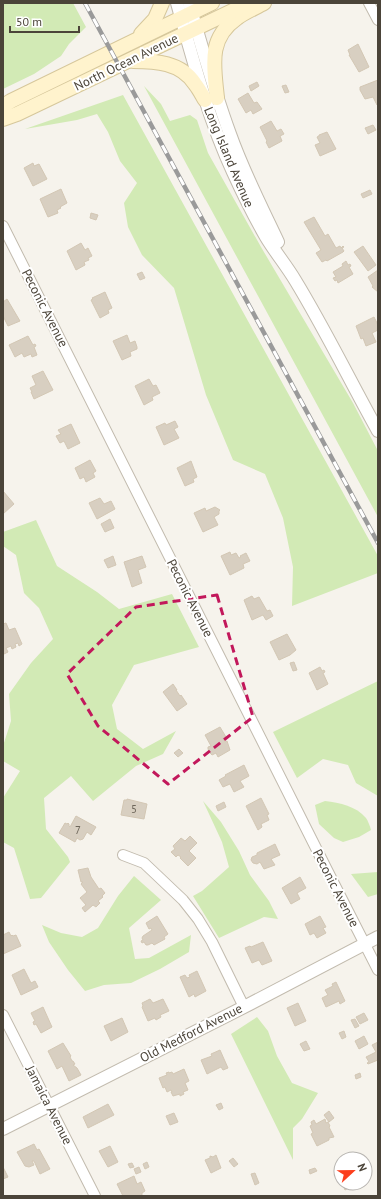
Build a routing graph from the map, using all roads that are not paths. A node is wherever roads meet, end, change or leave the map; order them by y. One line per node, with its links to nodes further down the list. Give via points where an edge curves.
1 (162, 3): 10 (main road, via 155,19)
2 (177, 3): 7 (street, Long Island Avenue)
3 (212, 3): 7 (main road, North Ocean Avenue)
4 (249, 3): 9 (main road, North Ocean Avenue)
5 (264, 3): 12 (main road, via 238,17 220,36 215,50)
6 (369, 3): 8 (street)
7 (187, 11): 9 (street, Long Island Avenue); 10 (main road, North Ocean Avenue)
8 (378, 20)
9 (191, 30): 11 (main road, North Ocean Avenue); 12 (street, Long Island Avenue, via 200,80)
10 (136, 40): 13 (main road, North Ocean Avenue)
11 (128, 62): 12 (main road, via 159,62 176,67 189,76); 14 (main road, North Ocean Avenue)
12 (211, 99): 16 (street, Long Island Avenue, via 222,148 242,191)
13 (3, 106)
14 (3, 119)
15 (3, 226): 19 (street, Peconic Avenue)
16 (378, 431)
17 (123, 856): 21 (street, via 144,863 183,900 212,942)
18 (378, 937): 19 (street, Old Medford Avenue)
19 (364, 944): 20 (street, Peconic Avenue); 21 (street, Old Medford Avenue)
20 (378, 970)
21 (244, 1007): 23 (street, Old Medford Avenue)
22 (3, 1015): 23 (street, Jamaica Avenue)
23 (49, 1105): 24 (street, Old Medford Avenue); 25 (street, Jamaica Avenue)
24 (3, 1129)
25 (95, 1196)

